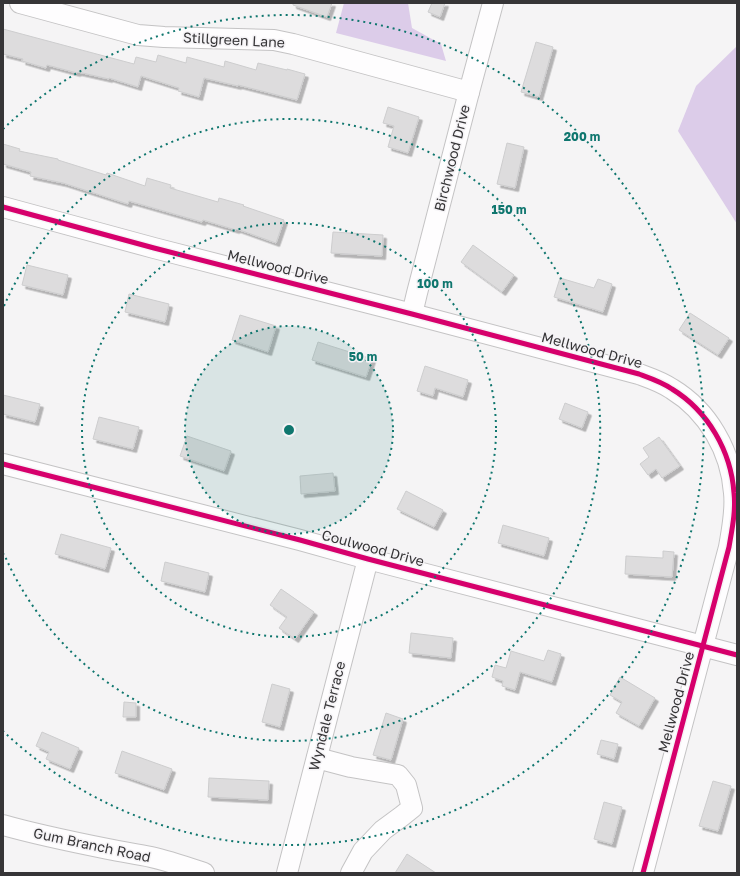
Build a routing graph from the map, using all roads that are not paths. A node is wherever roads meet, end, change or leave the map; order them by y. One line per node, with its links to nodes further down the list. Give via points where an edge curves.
1 (20, 3): 3 (street, Stillgreen Lane, via 138,35 274,40)
2 (493, 3): 3 (street, Birchwood Drive)
3 (469, 92): 5 (street, Birchwood Drive)
4 (3, 207): 5 (street, Mellwood Drive)
5 (412, 314): 8 (street, Mellwood Drive, via 639,374 672,388 700,412 721,444 730,468 734,498 729,547)
6 (3, 464): 7 (street, Coulwood Drive)
7 (368, 559): 8 (street, Coulwood Drive); 10 (street, Wyndale Terrace)
8 (703, 646): 9 (street, Coulwood Drive); 15 (street, Mellwood Drive)
9 (737, 655)
10 (317, 758): 13 (street, Wyndale Terrace); 14 (street, via 398,775 406,786 412,808 378,835 363,851)
11 (3, 825): 12 (street, Gum Branch Road, via 54,838 152,857)
12 (204, 873)
13 (287, 873)
14 (351, 873)
15 (643, 873)

